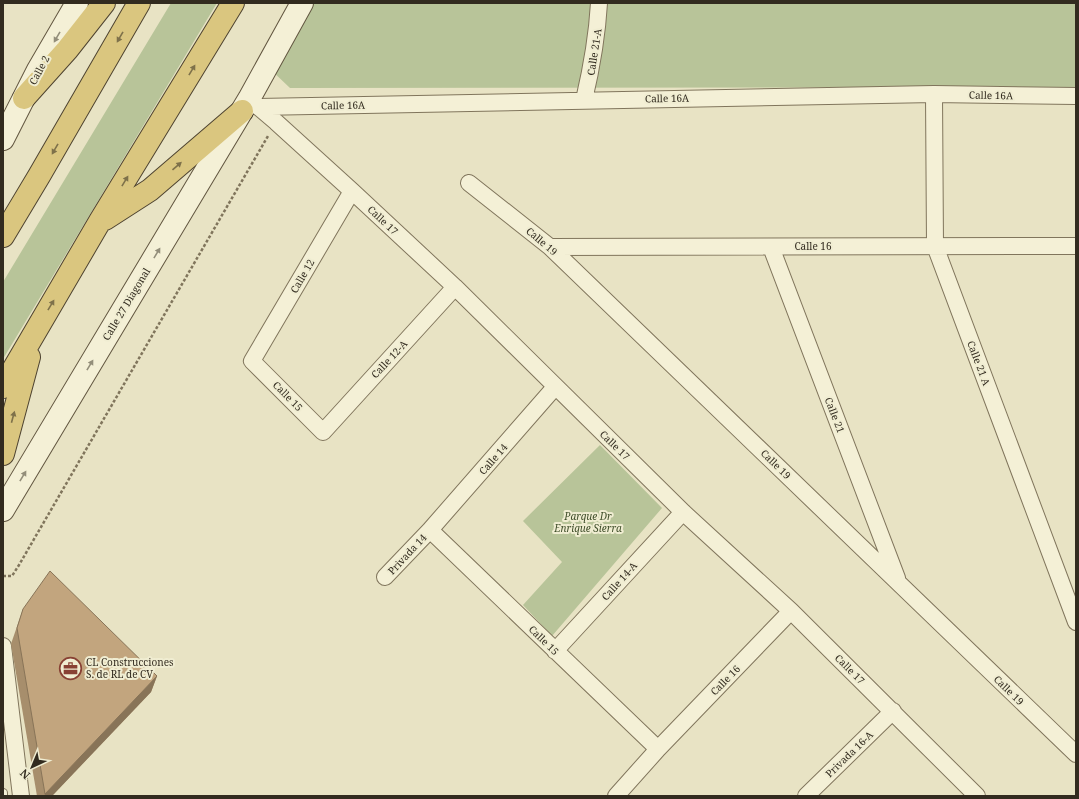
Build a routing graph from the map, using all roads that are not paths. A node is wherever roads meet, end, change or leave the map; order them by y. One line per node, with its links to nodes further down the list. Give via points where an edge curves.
1 (77, 3): 9 (main road, Calle 2, one-way to 9)
2 (104, 3): 9 (highway)
3 (139, 3): 16 (highway, one-way to 16)
4 (233, 3): 15 (highway, one-way to 4)
5 (302, 3): 11 (main road)
6 (600, 3): 10 (street, Calle 21-A, via 594,62)
7 (934, 94): 8 (street, Calle 16A); 10 (street, Calle 16A); 17 (street, Calle 21 A)
8 (1076, 96)
9 (24, 98): 12 (main road, Calle 2)
10 (584, 100): 11 (street, Calle 16A)
11 (250, 106): 14 (street, Calle 17, via 276,122); 15 (highway, one-way to 11, via 150,190); 28 (main road, Calle 27 Diagonal, one-way to 11)
12 (3, 139)
13 (469, 183): 19 (street, Calle 19)
14 (352, 191): 21 (street, Calle 17); 23 (street, Calle 12)
15 (100, 222): 22 (highway, one-way to 15)
16 (3, 236)
17 (935, 246): 18 (street, Calle 16); 20 (street, Calle 16); 34 (street, Calle 21 A)
18 (1076, 246)
19 (550, 247): 20 (street, Calle 16); 32 (street, Calle 19)
20 (771, 247): 32 (street, Calle 21)
21 (455, 287): 25 (street, Calle 17); 26 (street, Calle 12-A)
22 (37, 329): 24 (highway); 27 (highway, one-way to 22)
23 (252, 361): 26 (street, Calle 15)
24 (3, 386)
25 (555, 387): 29 (street, Calle 17); 30 (street, Calle 14)
26 (323, 432)
27 (3, 454)
28 (3, 510)
29 (683, 512): 33 (street, Calle 17); 36 (street, Calle 14-A)
30 (430, 530): 31 (street, Privada 14); 36 (street, Calle 15)
31 (385, 577)
32 (899, 583): 39 (street, Calle 19)
33 (791, 611): 37 (street, Calle 17); 38 (street, Calle 16)
34 (1076, 622)
35 (3, 646): 42 (street)
36 (555, 651): 38 (street, Calle 15)
37 (893, 711): 44 (street, Privada 16-A); 45 (street, Calle 17)
38 (658, 749): 43 (street, Calle 16)
39 (1076, 754)
40 (3, 793): 41 (lane)
41 (4, 796)
42 (21, 796)
43 (616, 796)
44 (806, 796)
45 (978, 796)

